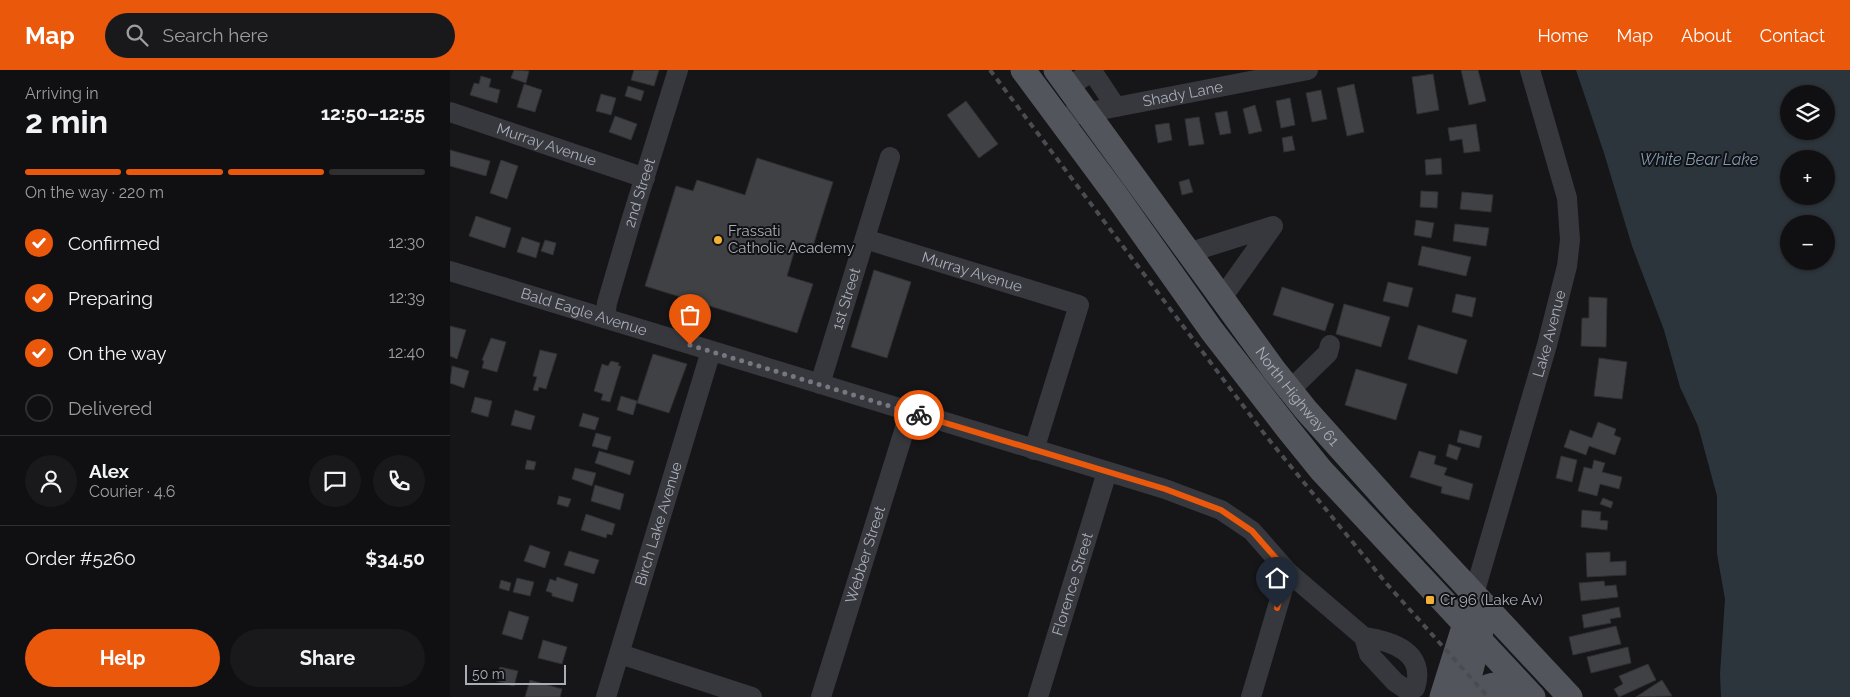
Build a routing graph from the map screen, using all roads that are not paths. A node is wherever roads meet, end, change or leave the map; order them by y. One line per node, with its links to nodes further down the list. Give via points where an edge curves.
1 (678, 70): 11 (street, 2nd Street)
2 (1023, 70): 9 (main road, North Highway 61)
3 (1308, 70): 6 (street, Shady Lane)
4 (1530, 70): 25 (street, Lake Avenue, via 1567,198 1570,217 1567,266)
5 (1073, 75): 6 (street, via 1092,71); 7 (main road, North Highway 61)
6 (1116, 106): 7 (street, Shady Lane)
7 (1088, 111): 9 (street, Shady Lane); 13 (main road, North Highway 61)
8 (450, 112): 11 (street, Murray Avenue)
9 (1059, 118): 26 (main road, North Highway 61, via 1212,331 1288,429 1321,470)
10 (890, 158): 12 (street, 1st Street)
11 (644, 178): 16 (street, 2nd Street)
12 (865, 238): 19 (street, 1st Street); 22 (street, Murray Avenue, via 1079,305)
13 (1191, 255): 15 (main road, North Highway 61); 15 (street, via 1200,249 1273,226 1229,288)
14 (450, 272): 16 (street, Bald Eagle Avenue)
15 (1220, 295): 20 (main road, North Highway 61)
16 (605, 318): 18 (street, Bald Eagle Avenue)
17 (1330, 344): 20 (street, via 1328,353)
18 (711, 351): 19 (street, Bald Eagle Avenue); 28 (street, Birch Lake Avenue)
19 (820, 384): 21 (street, Bald Eagle Avenue)
20 (1291, 389): 25 (main road, North Highway 61, via 1306,410)
21 (910, 412): 22 (street, Bald Eagle Avenue); 32 (street, Webber Street)
22 (1034, 450): 23 (street, Bald Eagle Avenue)
23 (1107, 472): 24 (street, Bald Eagle Avenue, via 1221,510 1252,531); 33 (street, Florence Street)
24 (1288, 572): 27 (street, Bald Eagle Avenue); 34 (street)
25 (1480, 600): 26 (main road); 40 (main road, North Highway 61)
26 (1472, 632): 36 (main road); 37 (main road); 39 (main road, North Highway 61)
27 (1364, 637): 29 (street, Bald Eagle Avenue, via 1369,654 1395,682 1407,690); 29 (street, via 1387,640 1400,646 1411,658 1418,677)
28 (620, 654): 30 (street, Birch Lake Avenue); 31 (street)
29 (1415, 688): 35 (street, Bald Eagle Avenue)
30 (606, 697)
31 (752, 697)
32 (821, 697)
33 (1038, 697)
34 (1250, 697)
35 (1432, 697)
36 (1442, 697)
37 (1464, 697)
38 (1473, 697): 39 (main road, via 1486,686 1496,683)
39 (1532, 697)
40 (1570, 697)

